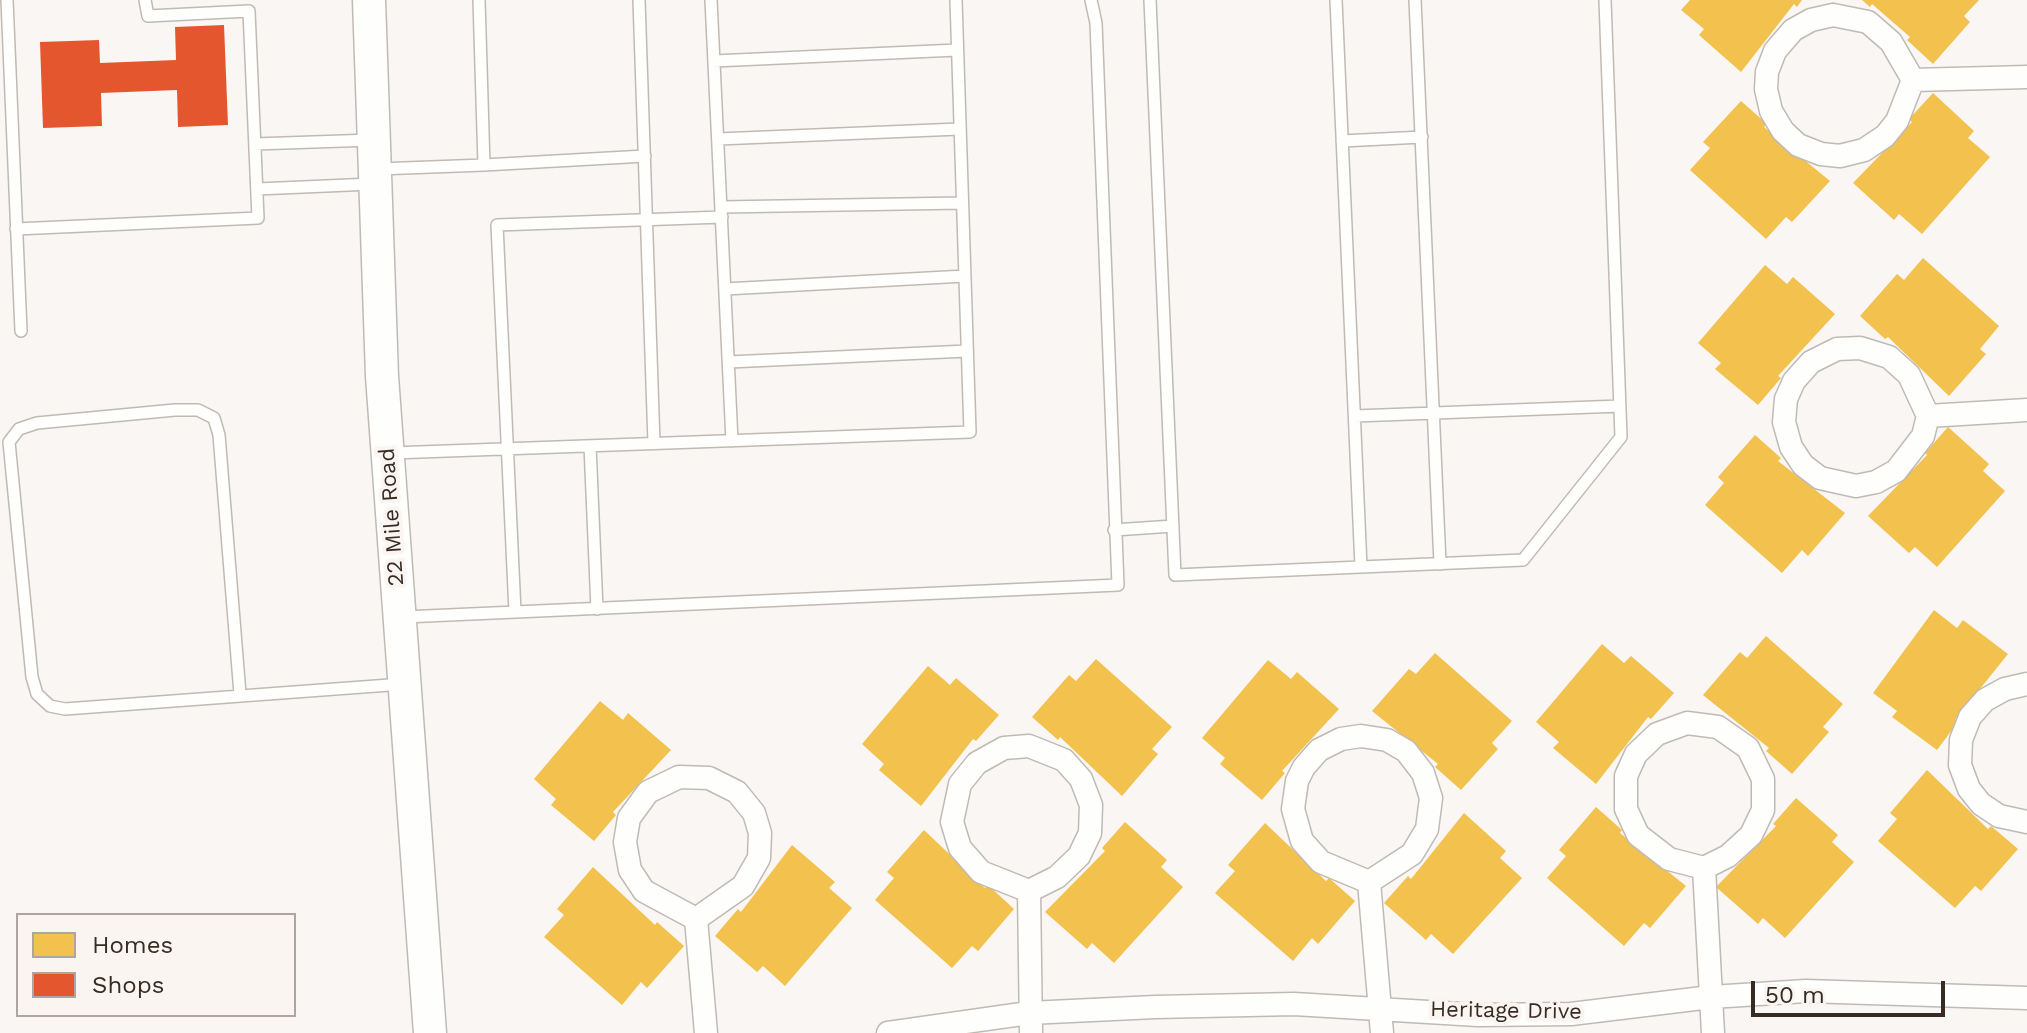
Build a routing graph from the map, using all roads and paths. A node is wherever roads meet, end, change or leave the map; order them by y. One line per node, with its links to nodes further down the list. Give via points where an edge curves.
1 (7, 0): 29 (lane)
2 (145, 0): 21 (lane, via 148,16 249,11)
3 (369, 0): 23 (street, 22 Mile Road)
4 (479, 0): 24 (lane)
5 (639, 0): 22 (lane)
6 (711, 0): 14 (lane)
7 (956, 0): 13 (lane)
8 (1091, 0): 46 (lane)
9 (1150, 0): 45 (lane)
10 (1336, 0): 20 (lane)
11 (1415, 0): 18 (lane)
12 (1605, 0): 35 (lane)
13 (957, 50): 14 (lane); 17 (lane)
14 (714, 61): 19 (lane)
15 (2027, 77): 16 (street)
16 (1913, 80): 16 (street, via 1891,42 1868,22 1833,15 1793,30 1775,51 1766,89 1771,111 1798,145 1840,156 1864,150 1885,136 1897,121)
17 (959, 129): 19 (lane); 26 (lane)
18 (1422, 137): 20 (lane); 37 (lane)
19 (718, 139): 27 (lane)
20 (1342, 141): 38 (lane)
21 (255, 144): 23 (lane); 25 (lane)
22 (645, 156): 24 (lane); 28 (lane)
23 (373, 164): 24 (lane); 25 (lane); 44 (street, 22 Mile Road)
24 (484, 165)
25 (257, 189): 29 (lane, via 258,218)
26 (962, 203): 27 (lane); 30 (lane)
27 (721, 212): 28 (lane); 31 (lane)
28 (647, 220): 41 (lane); 43 (lane, via 497,225)
29 (16, 229): 32 (lane)
30 (965, 276): 31 (lane); 33 (lane)
31 (725, 289): 34 (lane)
32 (21, 331)
33 (967, 351): 34 (lane); 40 (lane, via 970,432)
34 (729, 362): 40 (lane)
35 (1620, 406): 37 (lane); 47 (lane, via 1621,437 1523,560)
36 (2027, 410): 39 (street)
37 (1434, 413): 38 (lane); 47 (lane)
38 (1355, 416): 48 (lane)
39 (1928, 416): 39 (street, via 1909,375 1889,357 1860,348 1837,349 1811,362 1794,381 1784,422 1803,465 1820,478 1856,486 1896,471 1923,436)
40 (732, 441): 41 (lane)
41 (654, 443): 42 (lane)
42 (590, 446): 43 (lane); 49 (lane)
43 (510, 449): 44 (lane); 50 (lane)
44 (387, 453): 51 (street, 22 Mile Road)
45 (1173, 526): 46 (lane); 48 (lane, via 1175,575)
46 (1114, 530): 49 (lane, via 1118,585)
47 (1440, 564): 48 (lane)
48 (1361, 567)
49 (597, 609): 50 (lane)
50 (515, 612): 51 (lane)
51 (399, 617): 52 (street, 22 Mile Road)
52 (403, 684): 54 (lane); 64 (street, 22 Mile Road)
53 (2027, 684): 55 (street, via 1985,700 1970,717 1961,740 1960,765 1981,804 1999,816)
54 (240, 694): 54 (lane, via 65,709 50,706 37,694 9,442 19,429 175,410 198,410 214,418)
55 (2027, 822)
56 (1704, 868): 56 (street, via 1751,835 1763,810 1763,779 1748,748 1718,727 1687,723 1657,734 1636,754 1626,776 1626,809 1638,835 1658,851); 60 (street)
57 (1369, 882): 57 (street, via 1412,854 1427,829 1431,798 1423,773 1406,751 1387,740 1361,736 1319,750 1297,781 1293,809 1302,841 1321,862); 62 (street)
58 (1029, 891): 58 (street, via 1057,877 1079,856 1090,833 1091,805 1081,779 1064,760 1029,746 1004,748 977,763 960,784 952,822 960,848 981,872); 63 (street)
59 (696, 919): 59 (street, via 743,886 759,858 760,833 754,813 737,792 709,778 679,777 648,792 629,818 625,842 630,870 644,891); 65 (street)
60 (1711, 997): 61 (street, Heritage Drive, via 1806,991); 62 (street, Heritage Drive, via 1571,1014 1478,1015); 68 (street)
61 (2027, 998)
62 (1381, 1007): 63 (street, Heritage Drive, via 1294,1004); 67 (street)
63 (1030, 1023): 66 (street, Heritage Drive)
64 (430, 1033)
65 (706, 1033)
66 (888, 1033)
67 (1382, 1033)
68 (1713, 1033)

